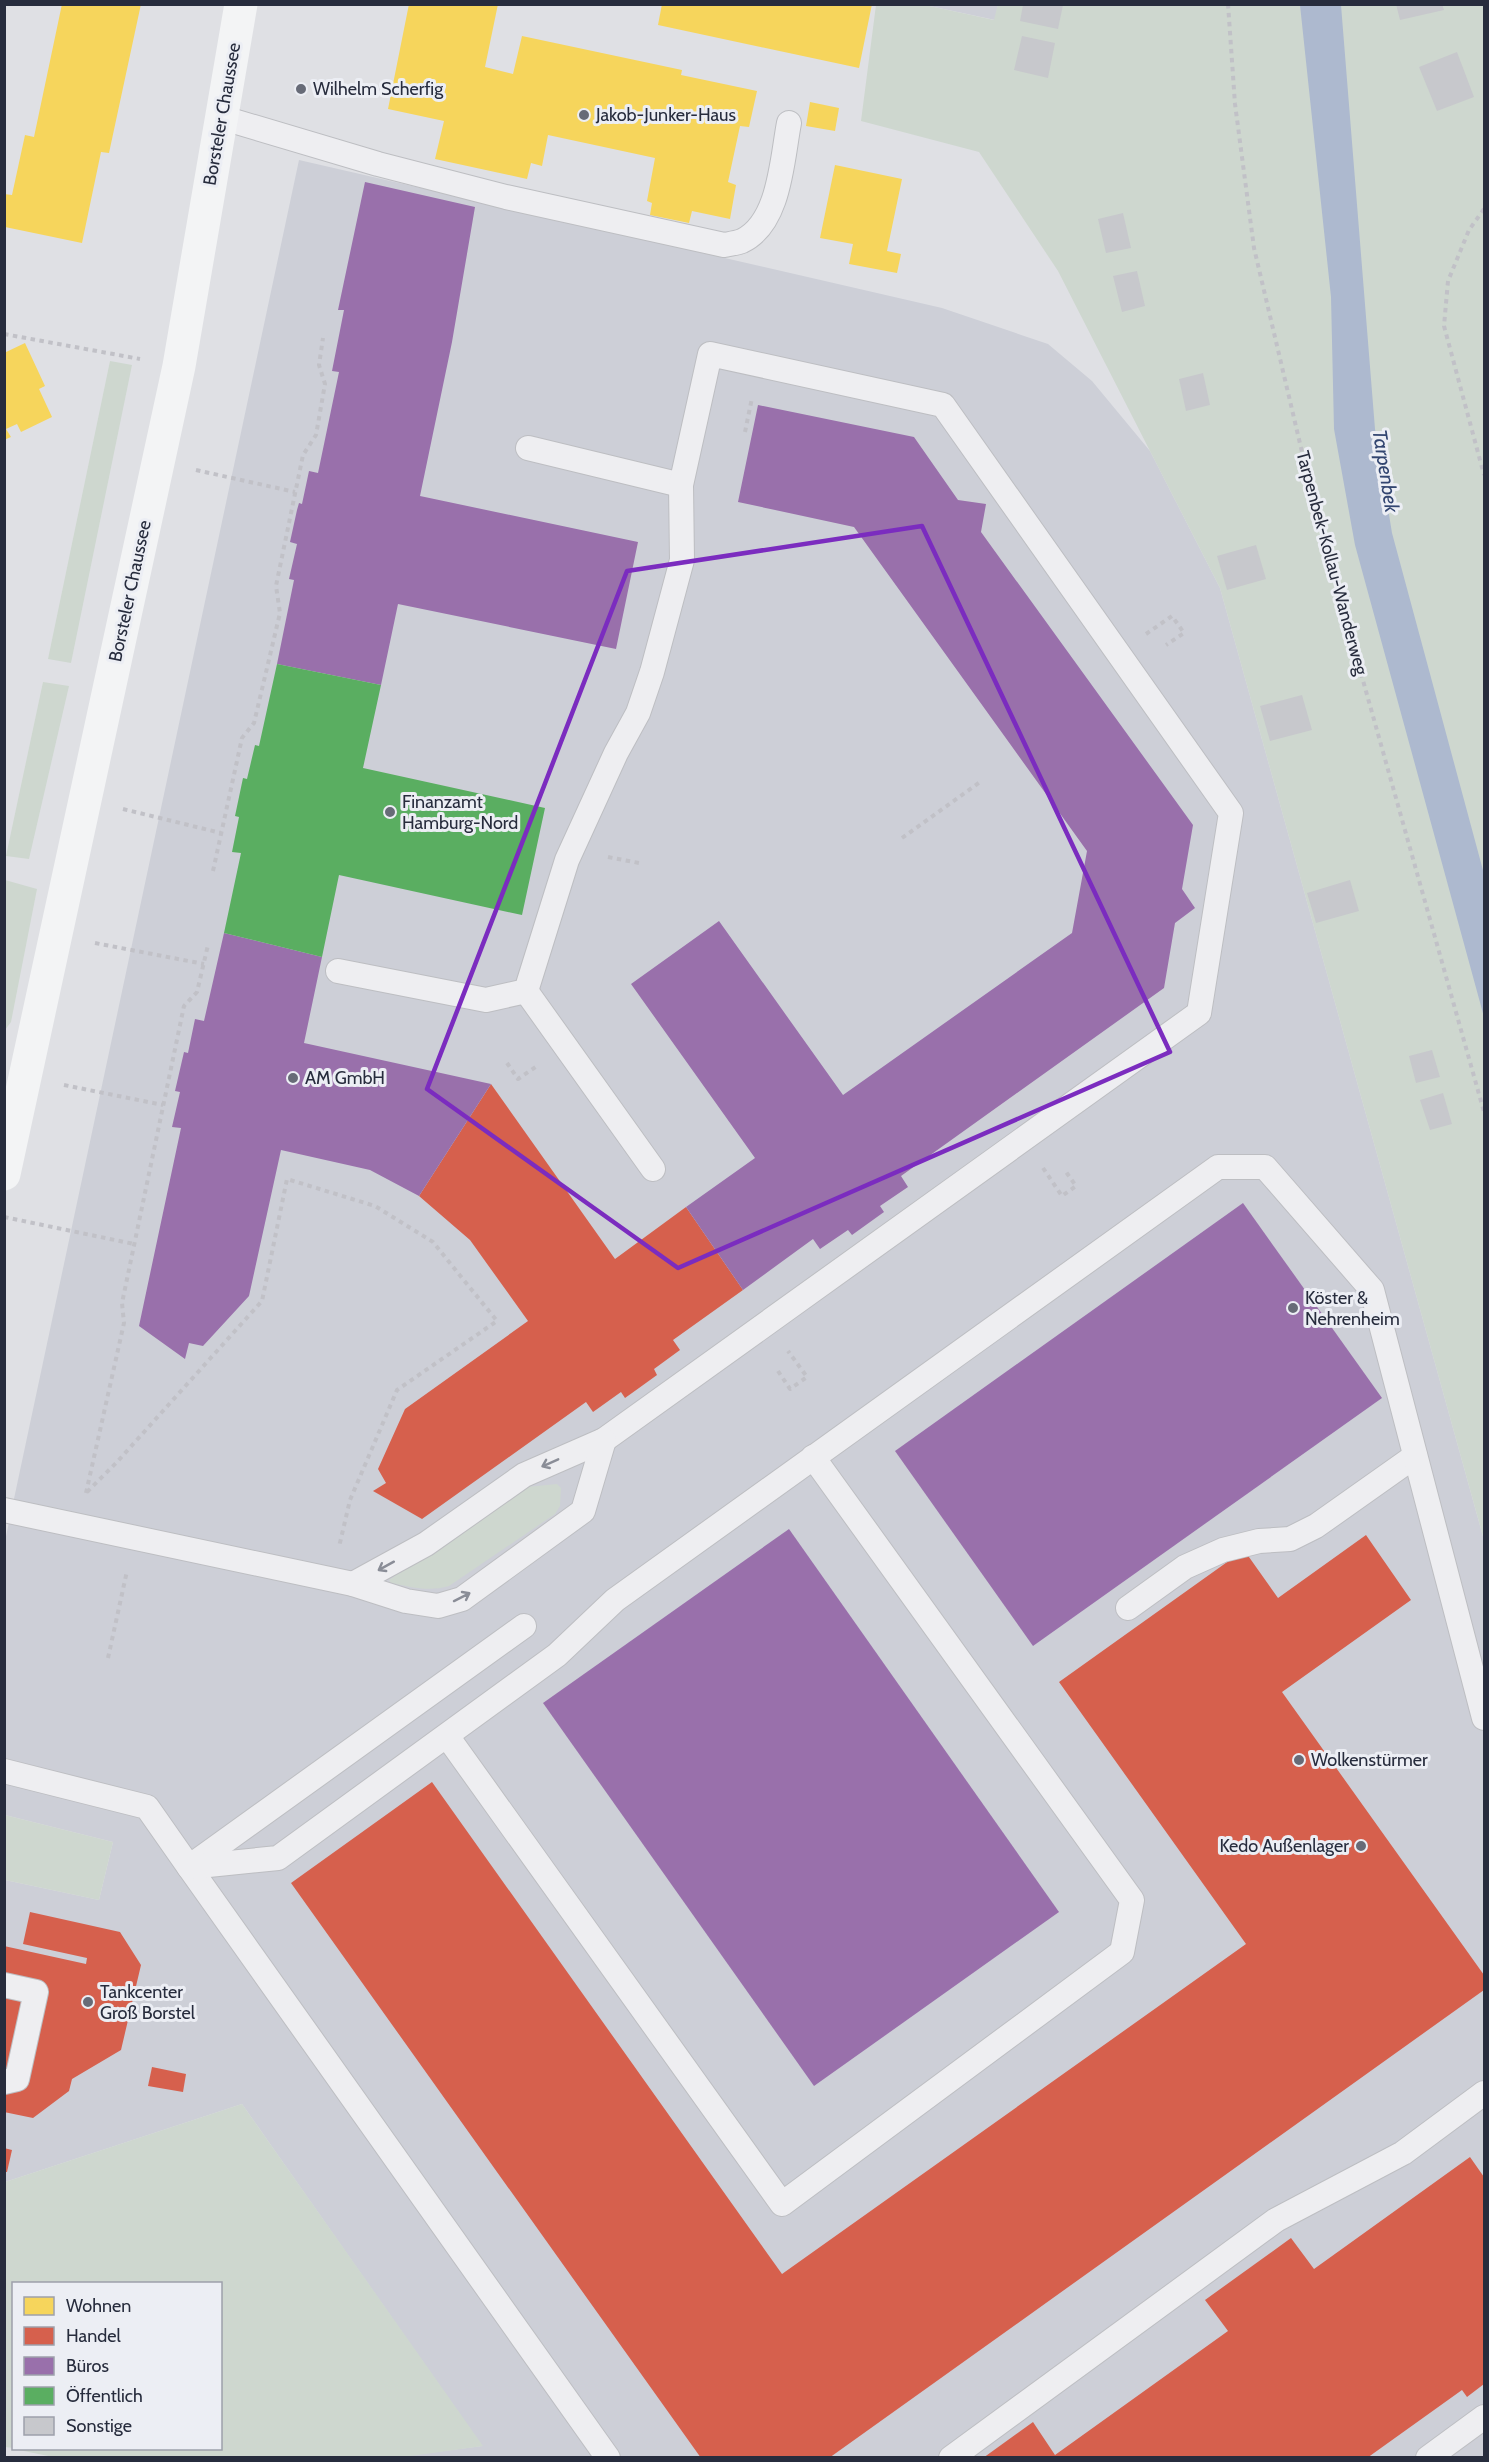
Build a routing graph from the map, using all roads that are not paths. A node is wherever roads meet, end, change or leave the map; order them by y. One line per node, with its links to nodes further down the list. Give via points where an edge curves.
1 (241, 4): 2 (main road, Borsteler Chaussee)
2 (220, 117): 3 (lane, via 506,197 724,245 742,241 760,227 773,205); 9 (main road, Borsteler Chaussee, via 179,366)
3 (789, 123)
4 (528, 448): 5 (lane)
5 (681, 485): 7 (lane, via 682,560 652,672 638,713 567,860); 10 (lane, via 710,354 943,405 1231,813 1199,1013)
6 (338, 971): 7 (lane, via 486,1000)
7 (526, 992): 8 (lane)
8 (653, 1168)
9 (4, 1174)
10 (604, 1440): 14 (lane, one-way to 14, via 524,1475 426,1544); 14 (lane, one-way to 10, via 438,1606 462,1599 583,1511)
11 (1415, 1456): 12 (lane, via 1372,1290 1265,1167 1218,1167); 15 (lane, via 1308,1530 1290,1539 1259,1541 1223,1550 1185,1567); 17 (lane)
12 (813, 1457): 18 (lane, via 615,1600 557,1655); 18 (lane, via 1132,1900 1122,1952 782,2204)
13 (4, 1510): 14 (lane)
14 (342, 1582)
15 (1128, 1608)
16 (524, 1626): 20 (lane)
17 (1485, 1718)
18 (447, 1736): 20 (lane, via 278,1858)
19 (4, 1771): 20 (lane, via 147,1807)
20 (189, 1868): 25 (lane)
21 (4, 1984): 22 (lane, via 36,1992 17,2079)
22 (4, 2082)
23 (1485, 2093): 26 (lane, via 1402,2153 1276,2220)
24 (1485, 2417): 27 (lane)
25 (608, 2457)
26 (951, 2457)
27 (1428, 2457)

